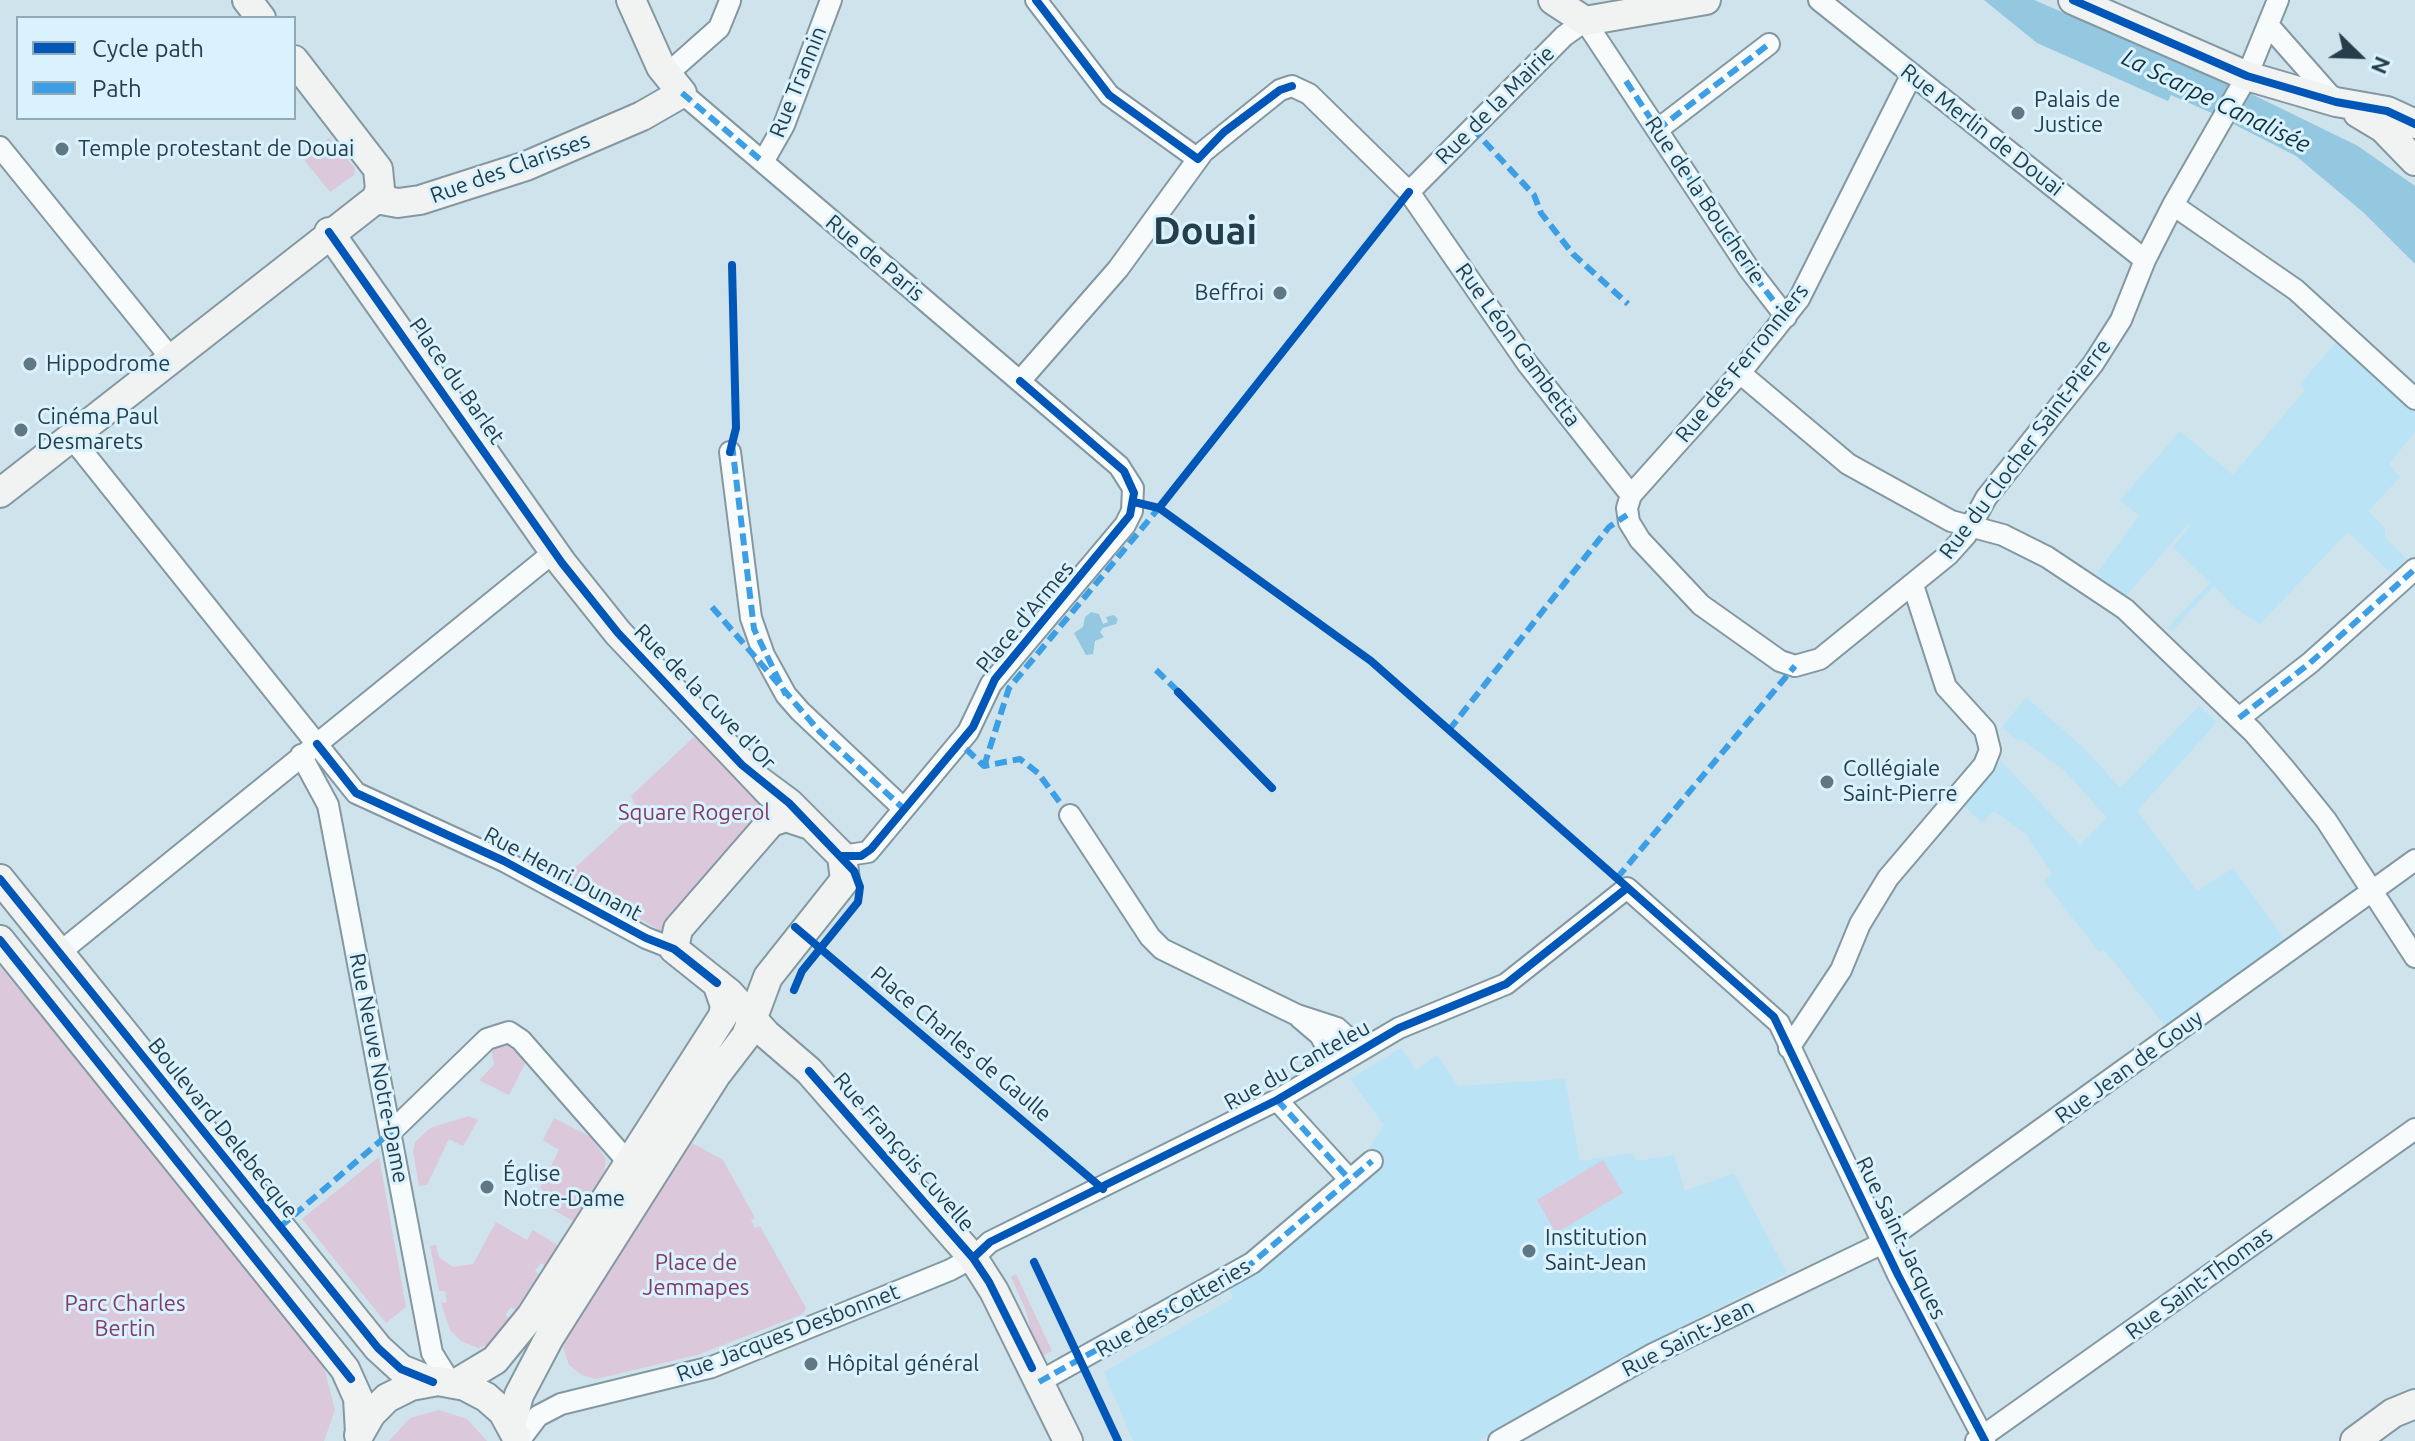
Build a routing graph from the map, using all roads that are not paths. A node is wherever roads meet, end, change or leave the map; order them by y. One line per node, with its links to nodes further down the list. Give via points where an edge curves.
1 (247, 0): 12 (street)
2 (631, 0): 18 (street, Rue de Paris)
3 (831, 0): 25 (street, Rue Trannin, via 784,125)
4 (1036, 0): 23 (street, via 1109,95)
5 (1553, 0): 11 (street)
6 (1706, 0): 11 (street)
7 (1819, 0): 16 (street, Rue Merlin de Douai)
8 (2073, 0): 17 (street)
9 (2278, 0): 13 (street, Rue du Clocher Saint-Pierre)
10 (730, 1): 18 (street, via 719,28)
11 (1595, 13): 21 (street, Rue de la Boucherie, via 1599,48); 26 (street, Rue de la Mairie, via 1564,36)
12 (259, 16)
13 (2269, 26): 17 (street, Rue du Clocher Saint-Pierre); 19 (street)
14 (1769, 44): 21 (street)
15 (296, 63): 27 (street, via 378,169)
16 (1912, 74): 30 (street, Rue Merlin de Douai); 31 (street, Rue des Ferronniers, via 1830,243)
17 (2245, 80): 19 (street); 28 (street, Rue du Clocher Saint-Pierre)
18 (674, 84): 25 (street, Rue de Paris); 27 (street, Rue des Clarisses, via 642,116 526,166 420,200)
19 (2336, 102): 20 (street, via 2387,111); 24 (street, via 2383,128)
20 (2415, 124)
21 (1657, 130): 31 (street, Rue de la Boucherie)
22 (0, 147): 32 (street)
23 (1198, 159): 26 (street, Rue Léon Gambetta, via 1224,132 1292,86 1309,94); 34 (street, via 1118,269)
24 (2415, 161)
25 (763, 162): 34 (street, Rue de Paris)
26 (1409, 192): 40 (street, Rue Léon Gambetta)
27 (376, 199): 29 (street)
28 (2173, 205): 30 (street, Rue du Clocher Saint-Pierre); 35 (street, via 2296,290)
29 (329, 232): 32 (street); 42 (street, Place du Barlet)
30 (2145, 260): 41 (street, Rue du Clocher Saint-Pierre, via 2103,349 1986,498)
31 (1786, 317): 33 (street, Rue des Ferronniers)
32 (170, 357): 36 (street)
33 (1740, 373): 40 (street, Rue des Ferronniers); 41 (street, via 1848,464)
34 (1020, 381): 39 (street, Rue de Paris, via 1124,471)
35 (2415, 399)
36 (71, 437): 38 (street); 47 (street)
37 (730, 452): 49 (street, via 754,629 786,695 828,741)
38 (0, 493)
39 (1134, 502): 49 (street, Place d'Armes, via 1125,525 991,684 973,727)
40 (1629, 505): 45 (street, Rue Léon Gambetta, via 1640,540 1701,605)
41 (1970, 528): 44 (street, Rue du Clocher Saint-Pierre); 46 (street, via 2003,535 2095,586)
42 (554, 552): 47 (street); 48 (street, Rue de la Cuve d'Or, via 624,640)
43 (2415, 569): 46 (street)
44 (1913, 585): 45 (street, Rue du Clocher Saint-Pierre, via 1820,659); 66 (street, via 1946,687 1985,730 1990,750 1984,765 1888,878 1860,924 1841,970)
45 (1795, 666)
46 (2239, 718): 57 (street, via 2326,820)
47 (309, 749): 59 (street, Rue Henri Dunant, via 356,793); 60 (street); 72 (street, Rue Neuve Notre-Dame, via 328,805)
48 (758, 780): 51 (street, Rue de la Cuve d'Or); 52 (street, Rue de la Cuve d'Or, via 773,800)
49 (910, 802): 53 (street, Place d'Armes, via 868,852)
50 (1070, 815): 64 (street, via 1155,943)
51 (807, 824): 52 (street, via 786,817); 53 (street, Rue de la Cuve d'Or)
52 (768, 825): 59 (street, via 678,929)
53 (842, 856): 61 (street, via 842,886)
54 (2415, 860): 57 (street, Rue Jean de Gouy)
55 (0, 879): 60 (street, Boulevard Delebecque)
56 (1627, 888): 66 (street, Rue Saint-Jacques, via 1774,1017); 67 (street, Rue du Canteleu, via 1506,984)
57 (2374, 891): 62 (street); 76 (street, Rue Jean de Gouy)
58 (0, 940): 82 (street, via 345,1369 358,1398)
59 (674, 949): 63 (street, Rue Henri Dunant)
60 (59, 953): 79 (street, Boulevard Delebecque, via 385,1356 401,1369)
61 (784, 957): 65 (street, via 763,986); 69 (street, via 774,988 774,1016)
62 (2415, 957)
63 (721, 994): 65 (street, Rue Henri Dunant); 74 (street, via 720,1020)
64 (1297, 1015): 67 (street, via 1337,1028); 68 (street, via 1320,1035)
65 (754, 1021): 69 (street, Rue François Cuvelle); 81 (street, via 549,1338 519,1395)
66 (1789, 1048): 76 (street, Rue Saint-Jacques)
67 (1360, 1049): 68 (street, Rue du Canteleu)
68 (1336, 1064): 70 (street, Rue du Canteleu)
69 (809, 1071): 77 (street, Rue François Cuvelle)
70 (1277, 1100): 75 (street); 77 (street, Rue du Canteleu, via 990,1242)
71 (2415, 1129): 83 (street, Rue Saint-Thomas)
72 (392, 1131): 74 (street, via 487,1039 509,1032); 79 (street, Rue Neuve Notre-Dame, via 432,1353)
73 (1372, 1161): 75 (street, Rue des Cotteries)
74 (628, 1162): 79 (street, via 520,1332 489,1365)
75 (1350, 1180): 78 (street, Rue des Cotteries, via 1241,1270)
76 (1883, 1243): 83 (street, Rue Saint-Jacques); 85 (street, Rue Saint-Jean, via 1653,1354)
77 (973, 1258): 78 (street, Rue François Cuvelle); 81 (street, Rue Jacques Desbonnet, via 712,1367 561,1404)
78 (1039, 1382): 84 (street, Rue François Cuvelle)
79 (446, 1383): 81 (street, Boulevard Delebecque, via 489,1399); 82 (street, via 406,1388 387,1398)
80 (2415, 1404): 86 (street)
81 (516, 1436)
82 (359, 1437)
83 (1981, 1440)
84 (1068, 1441)
85 (1499, 1441)
86 (2355, 1441)

